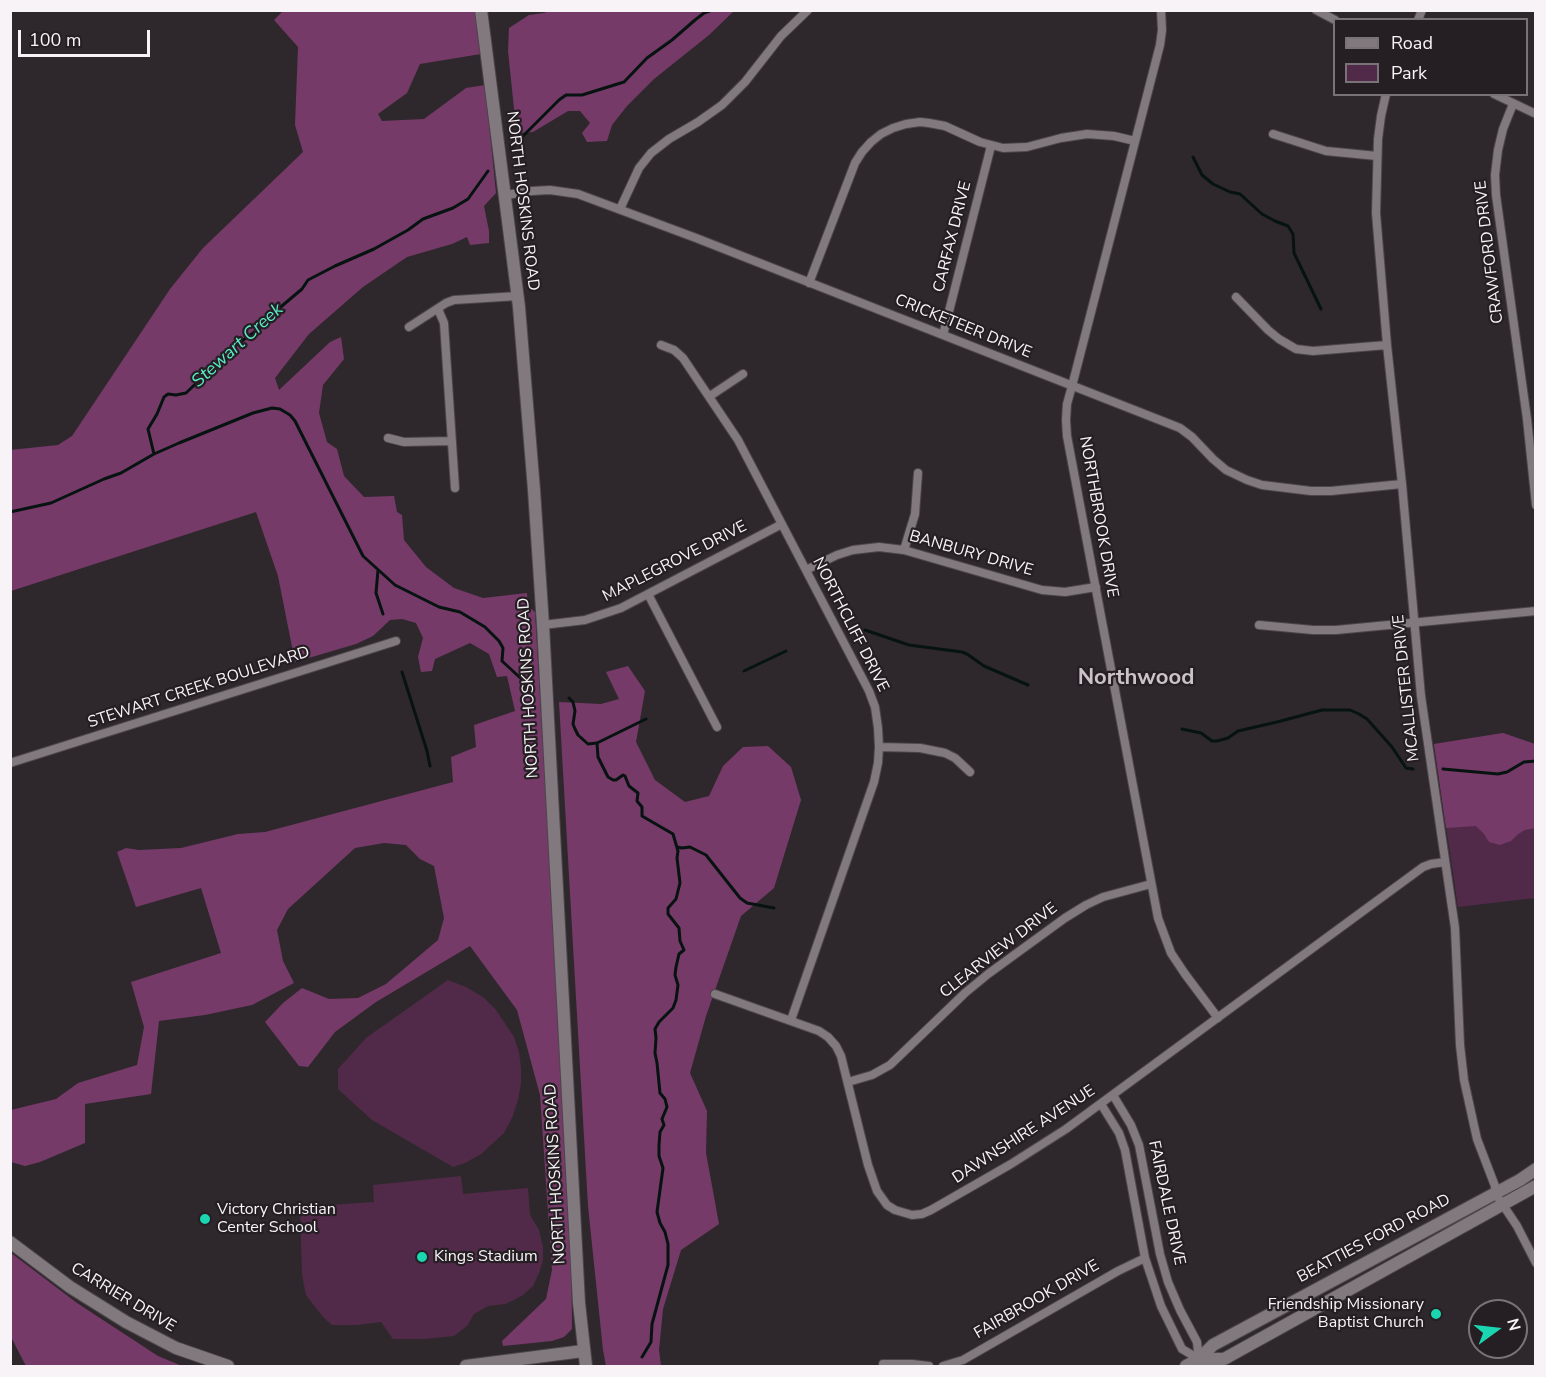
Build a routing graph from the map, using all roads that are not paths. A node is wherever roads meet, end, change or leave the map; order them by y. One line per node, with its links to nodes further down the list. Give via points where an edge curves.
1 (481, 10): 14 (street, NORTH HOSKINS ROAD)
2 (808, 10): 15 (street, via 722,105 651,153 639,168)
3 (1161, 10): 11 (street, NORTHBROOK DRIVE, via 1160,45)
4 (1316, 10): 5 (street)
5 (1333, 19)
6 (1386, 96): 13 (street, MCALLISTER DRIVE)
7 (1498, 96): 8 (street)
8 (1513, 104): 9 (street); 32 (street, CRAWFORD DRIVE, via 1498,150 1496,195)
9 (1536, 114)
10 (1273, 134): 13 (street, via 1326,152)
11 (1135, 141): 12 (street, via 1087,134 1027,147); 25 (street, NORTHBROOK DRIVE)
12 (992, 146): 16 (street, via 929,123 906,124 881,134 855,163); 21 (street, CARFAX DRIVE)
13 (1377, 156): 23 (street, MCALLISTER DRIVE, via 1376,213)
14 (506, 195): 15 (street, CRICKETEER DRIVE, via 567,192); 17 (street, NORTH HOSKINS ROAD)
15 (620, 209): 16 (street, CRICKETEER DRIVE)
16 (809, 283): 21 (street, CRICKETEER DRIVE)
17 (518, 296): 19 (street, via 454,300); 40 (street, NORTH HOSKINS ROAD)
18 (1236, 297): 23 (street, via 1268,330 1296,349)
19 (438, 309): 20 (street); 28 (street, via 444,323)
20 (409, 327)
21 (943, 335): 25 (street, CRICKETEER DRIVE)
22 (661, 345): 26 (street, NORTHCLIFF DRIVE, via 683,358)
23 (1387, 345): 30 (street, MCALLISTER DRIVE)
24 (743, 374): 26 (street)
25 (1072, 386): 30 (street, CRICKETEER DRIVE, via 1180,428 1226,470 1262,485 1331,491); 36 (street, NORTHBROOK DRIVE, via 1067,404 1067,436)
26 (710, 396): 33 (street, NORTHCLIFF DRIVE)
27 (388, 438): 28 (street, via 404,442)
28 (452, 441): 31 (street)
29 (918, 473): 34 (street, via 915,514)
30 (1402, 484): 39 (street, MCALLISTER DRIVE)
31 (455, 488)
32 (1536, 505)
33 (782, 524): 35 (street, NORTHCLIFF DRIVE); 37 (street, MAPLEGROVE DRIVE)
34 (904, 549): 35 (street, BANBURY DRIVE, via 853,550); 36 (street, BANBURY DRIVE, via 1042,590 1065,592)
35 (806, 570): 44 (street, NORTHCLIFF DRIVE, via 869,691)
36 (1096, 587): 48 (street, NORTHBROOK DRIVE)
37 (648, 594): 40 (street, MAPLEGROVE DRIVE, via 602,616); 43 (street)
38 (1536, 611): 39 (street)
39 (1415, 622): 41 (street, via 1336,630); 47 (street, MCALLISTER DRIVE, via 1421,696)
40 (543, 625): 66 (street, NORTH HOSKINS ROAD)
41 (1259, 626)
42 (396, 641): 45 (street, STEWART CREEK BOULEVARD)
43 (717, 727)
44 (879, 747): 46 (street, via 945,753); 51 (street, NORTHCLIFF DRIVE, via 874,782)
45 (10, 763)
46 (970, 772)
47 (1445, 862): 50 (street, DAWNSHIRE AVENUE, via 1424,867); 57 (street, MCALLISTER DRIVE, via 1455,928 1464,1080 1477,1139)
48 (1151, 884): 50 (street, NORTHBROOK DRIVE, via 1167,944); 52 (street, CLEARVIEW DRIVE, via 1103,897 1065,918 965,993 890,1065)
49 (715, 994): 51 (street, DAWNSHIRE AVENUE)
50 (1218, 1018): 53 (street, DAWNSHIRE AVENUE)
51 (791, 1020): 52 (street, DAWNSHIRE AVENUE, via 828,1037 841,1056)
52 (848, 1082): 54 (street, DAWNSHIRE AVENUE, via 877,1191 887,1205 912,1215 931,1210 1001,1170)
53 (1113, 1095): 54 (street, DAWNSHIRE AVENUE); 58 (street, FAIRDALE DRIVE, via 1139,1145)
54 (1101, 1104): 59 (street, FAIRDALE DRIVE, via 1119,1133)
55 (1536, 1169): 57 (street, BEATTIES FORD ROAD)
56 (1536, 1185): 60 (street, BEATTIES FORD ROAD)
57 (1495, 1193): 60 (street, MCALLISTER DRIVE); 68 (street, BEATTIES FORD ROAD, via 1213,1345)
58 (1148, 1198): 59 (street); 64 (street, FAIRDALE DRIVE)
59 (1135, 1200): 62 (street, FAIRDALE DRIVE)
60 (1502, 1204): 63 (street, MCALLISTER DRIVE); 68 (street, BEATTIES FORD ROAD, via 1224,1359)
61 (10, 1242): 69 (street, CARRIER DRIVE, via 126,1322 176,1348)
62 (1145, 1258): 65 (street, FAIRDALE DRIVE); 73 (street, FAIRBROOK DRIVE, via 963,1360)
63 (1536, 1263)
64 (1165, 1270): 65 (street); 68 (street, FAIRDALE DRIVE, via 1197,1342)
65 (1150, 1275): 68 (street, FAIRDALE DRIVE, via 1182,1349)
66 (584, 1351): 70 (street); 71 (street, NORTH HOSKINS ROAD)
67 (883, 1364): 72 (street)
68 (1202, 1364): 74 (street, BEATTIES FORD ROAD)
69 (228, 1366)
70 (466, 1366)
71 (586, 1366)
72 (927, 1366)
73 (943, 1366)
74 (1186, 1366)

